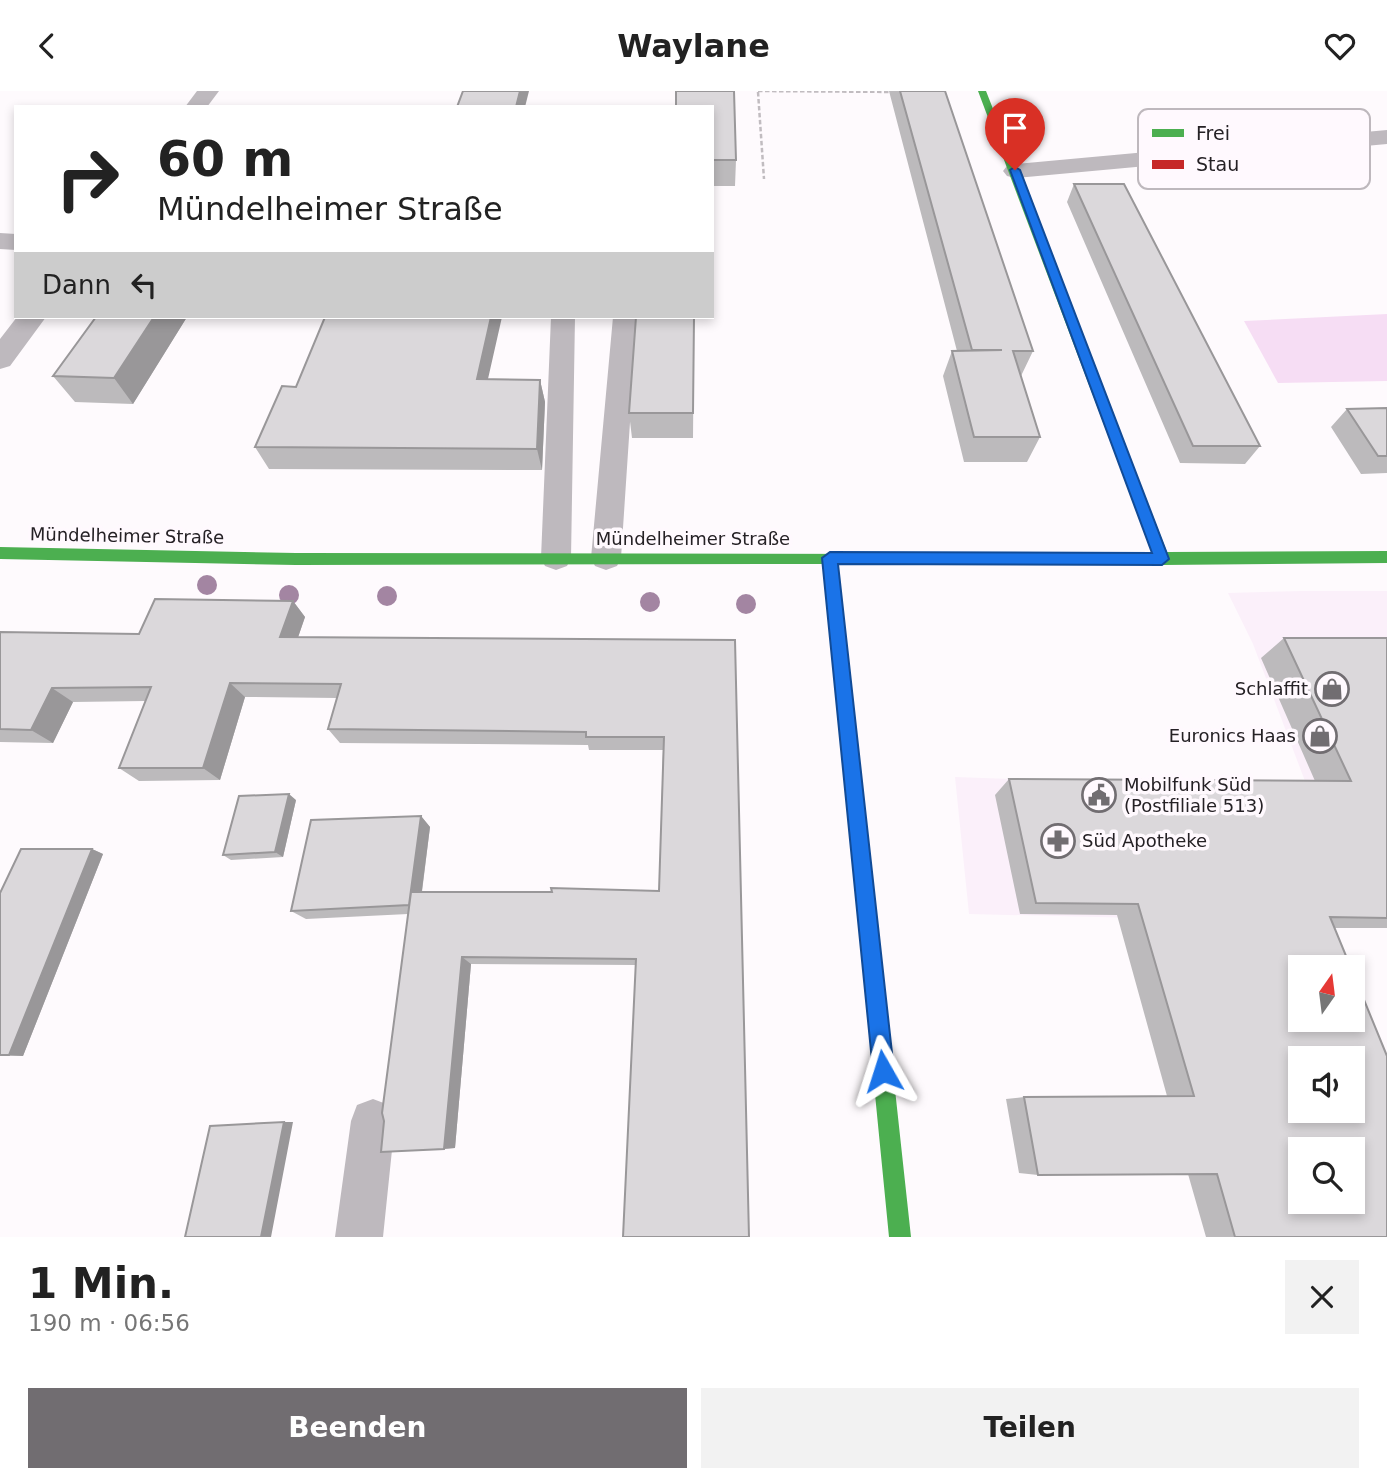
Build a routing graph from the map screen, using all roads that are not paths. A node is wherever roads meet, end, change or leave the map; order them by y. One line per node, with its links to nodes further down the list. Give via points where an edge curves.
1 (982, 91): 3 (street)
2 (1138, 159): 3 (street)
3 (1015, 170): 13 (street)
4 (30, 319): 7 (street)
5 (564, 319): 10 (lane)
6 (625, 319): 11 (lane)
7 (0, 359)
8 (0, 553): 10 (street, Mündelheimer Straße)
9 (1387, 557): 13 (street, Mündelheimer Straße)
10 (556, 558): 11 (street, Mündelheimer Straße)
11 (606, 558): 12 (street, Mündelheimer Straße)
12 (830, 558): 13 (street, Mündelheimer Straße); 16 (street)
13 (1162, 559)
14 (373, 1121): 15 (lane)
15 (359, 1237)
16 (900, 1237)

